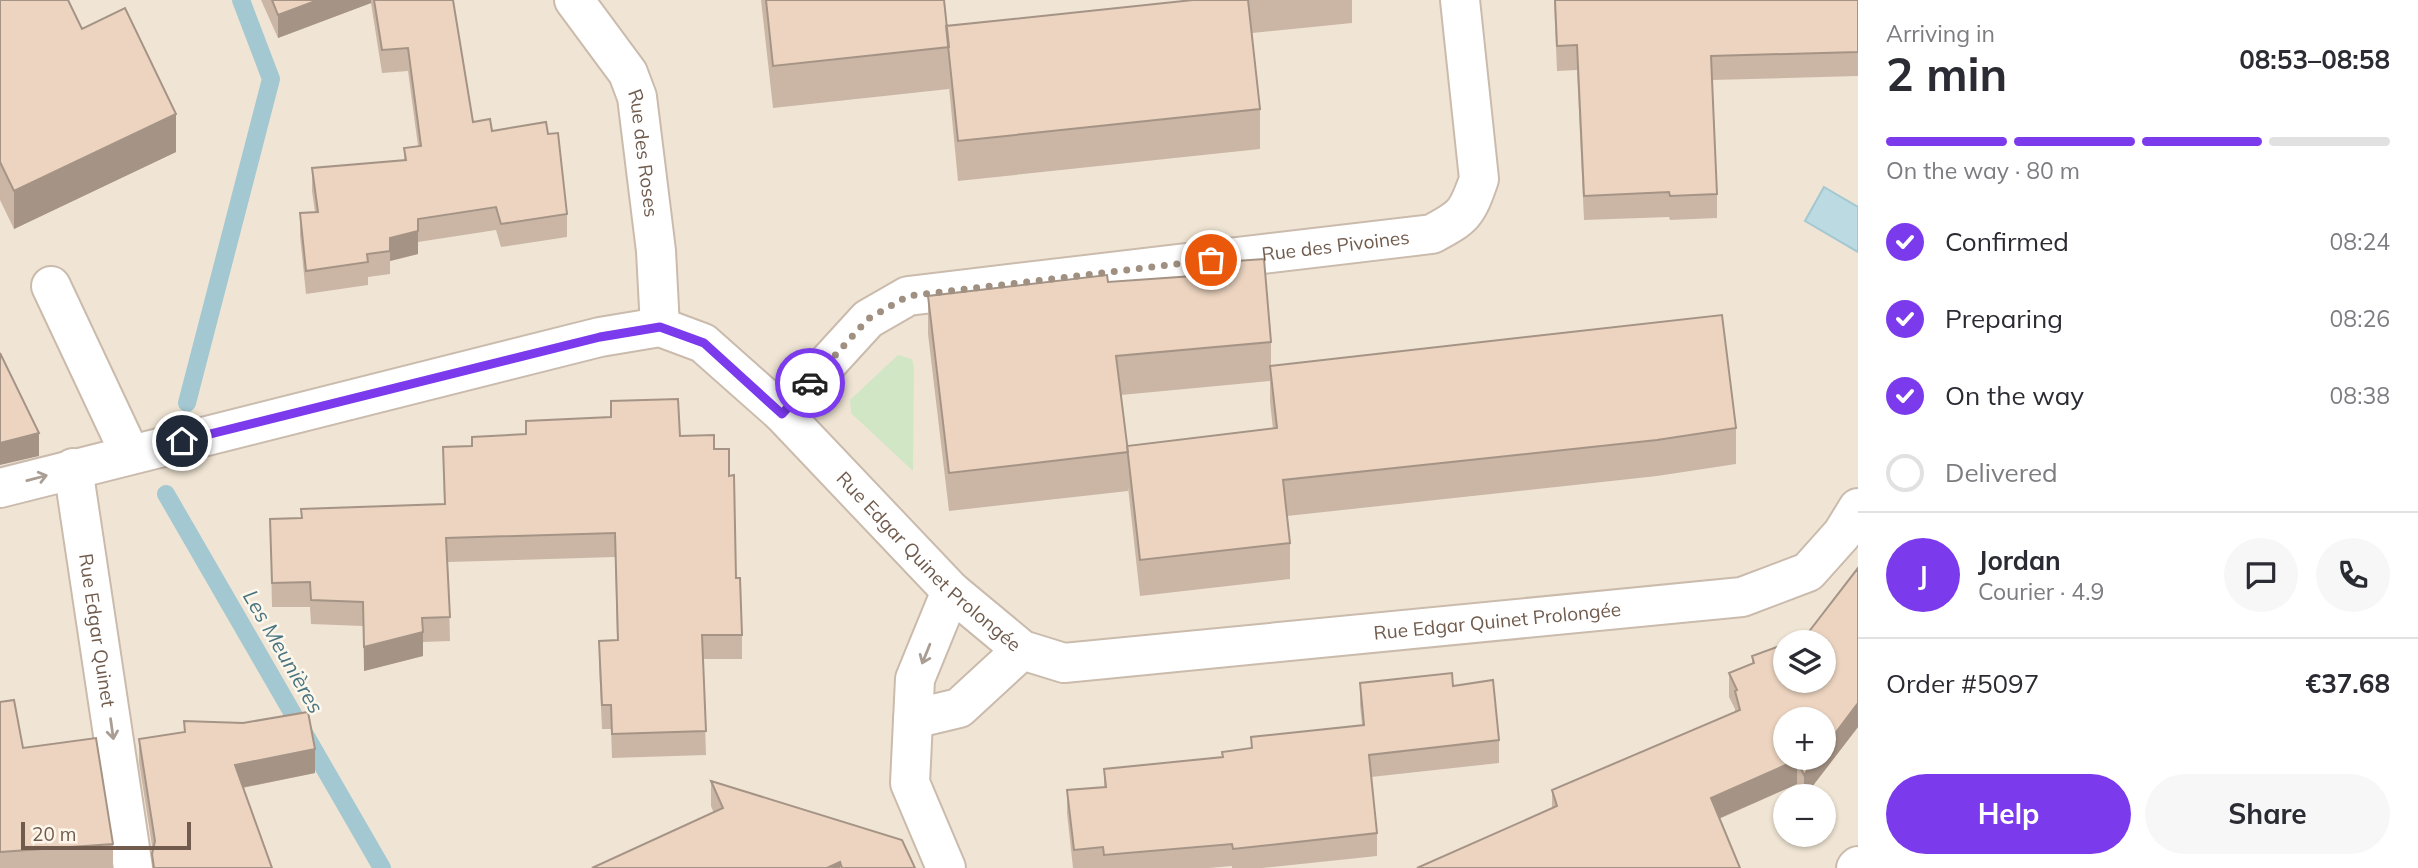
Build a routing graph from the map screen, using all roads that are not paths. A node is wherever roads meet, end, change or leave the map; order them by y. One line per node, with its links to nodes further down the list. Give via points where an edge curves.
1 (1460, 0): 5 (street, Rue des Pivoines, via 1479,179 1460,219 1432,234 908,296 868,319)
2 (581, 3): 4 (street, Rue des Roses, via 628,74 637,97 656,251)
3 (51, 286): 6 (street)
4 (660, 327): 5 (street, Rue Edgar Quinet Prolongée, via 704,343); 6 (street, Rue Edgar Quinet Prolongée, via 600,337)
5 (782, 414): 10 (street, Rue Edgar Quinet Prolongée)
6 (130, 454): 7 (street, Rue Edgar Quinet Prolongée)
7 (73, 468): 8 (street, one-way to 7); 13 (street, Rue Edgar Quinet, one-way to 13)
8 (0, 488)
9 (1858, 508): 11 (street, Rue Edgar Quinet Prolongée, via 1808,572 1742,597 1064,663)
10 (951, 592): 11 (street, Rue Edgar Quinet Prolongée); 12 (street, one-way to 12, via 915,679)
11 (1022, 650): 12 (street, via 959,708)
12 (913, 719): 14 (street, via 910,783)
13 (133, 868)
14 (946, 868)

